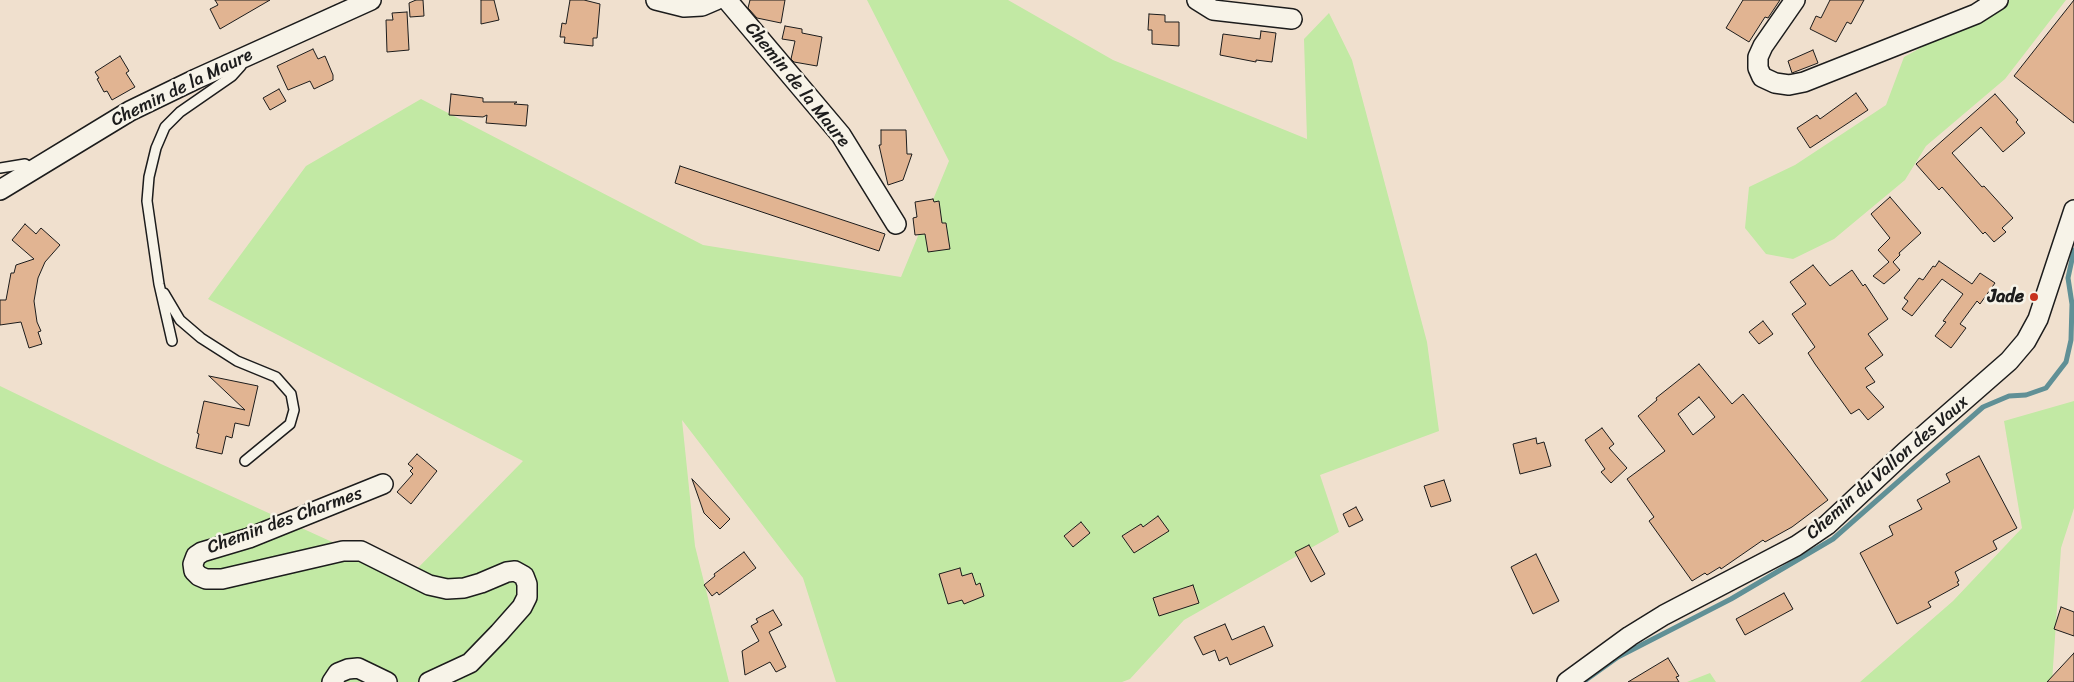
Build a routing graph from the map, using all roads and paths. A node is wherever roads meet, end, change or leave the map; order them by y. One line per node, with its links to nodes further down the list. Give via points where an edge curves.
1 (371, 0): 9 (street, Chemin de la Maure)
2 (656, 0): 3 (street, via 684,7 702,6)
3 (716, 0)
4 (727, 0): 14 (street, Chemin de la Maure, via 841,135)
5 (1197, 0): 8 (street, via 1213,10)
6 (1795, 0): 7 (street, via 1758,58 1762,77 1775,83 1804,82 1976,14)
7 (1998, 0)
8 (1292, 19)
9 (241, 58): 11 (street, Chemin de la Maure, via 130,111); 15 (lane, via 240,66 232,76 180,112 165,127 156,148 147,201)
10 (0, 168): 11 (lane, via 25,164)
11 (34, 170): 12 (street, Chemin de la Maure)
12 (0, 190)
13 (2074, 210): 22 (street, Chemin du Vallon des Vaux, via 2038,319 2010,361 1827,525 1796,546 1664,615)
14 (896, 224)
15 (159, 284): 16 (lane); 17 (lane, via 180,320 201,338 237,360 276,377 291,394 294,410 290,424)
16 (172, 341)
17 (244, 461)
18 (383, 484): 21 (street, Chemin des Charmes, via 249,538 202,552 196,556 194,571 206,579 222,579 344,551 361,551 429,585 447,589 464,588 507,572 515,571 524,576 527,597 499,633 470,663)
19 (332, 682): 20 (street, via 338,673 348,668 358,668)
20 (387, 682)
21 (429, 682)
22 (1567, 682)

